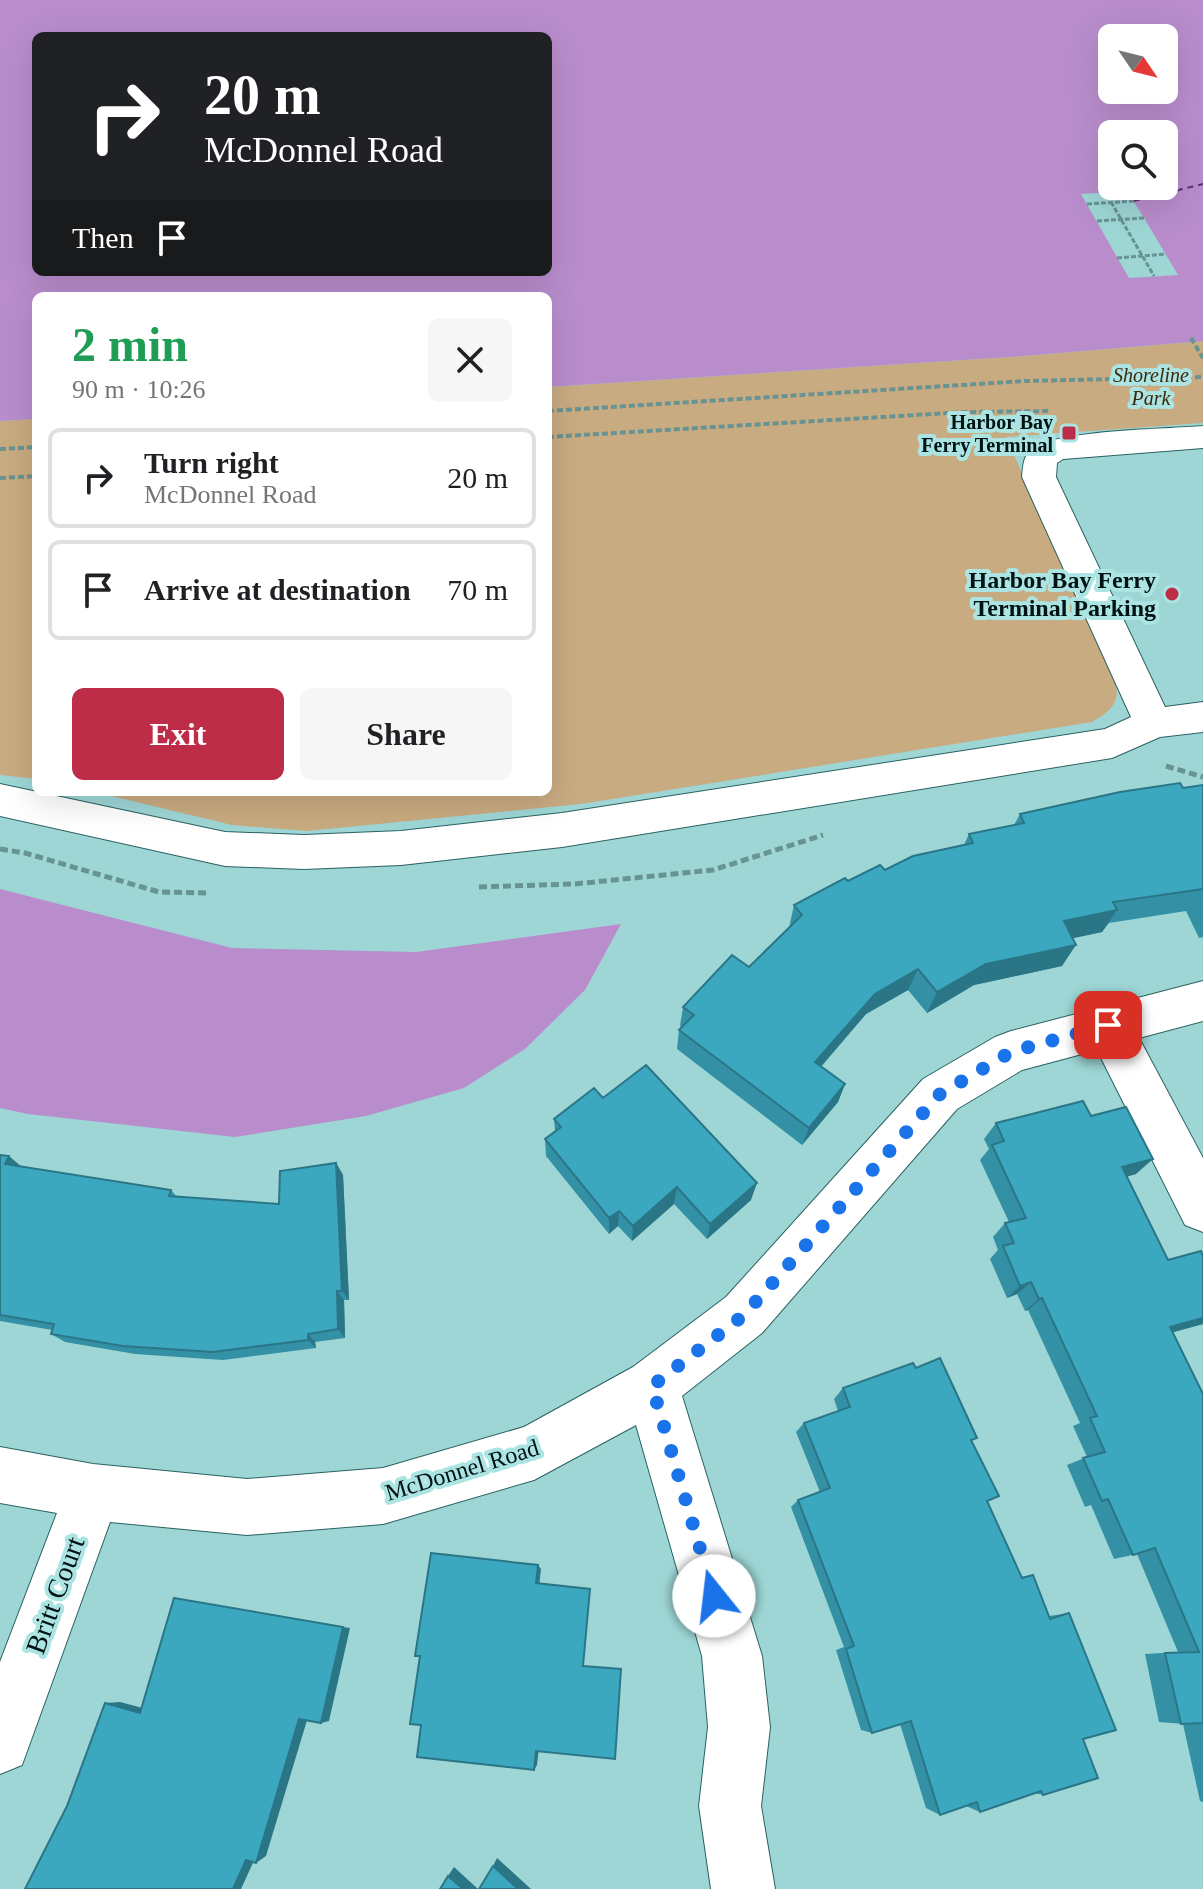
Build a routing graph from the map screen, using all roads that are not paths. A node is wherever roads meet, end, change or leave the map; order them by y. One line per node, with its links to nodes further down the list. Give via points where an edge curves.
1 (1203, 437): 3 (street, via 1055,449 1041,458 1039,477)
2 (1203, 717): 3 (street)
3 (1153, 723): 4 (street, via 1112,743 562,830 401,848 225,849)
4 (0, 800)
5 (1203, 1001): 6 (street, McDonnel Road)
6 (1108, 1025): 7 (street); 8 (street, McDonnel Road, via 1011,1052 940,1094 744,1315)
7 (1203, 1208)
8 (652, 1386): 10 (street, McDonnel Road, via 534,1452 383,1496 247,1507); 12 (street, via 732,1656 739,1727 730,1806)
9 (0, 1475): 10 (street, McDonnel Road)
10 (93, 1492): 11 (street, Britt Court)
11 (0, 1743)
12 (743, 1889)

